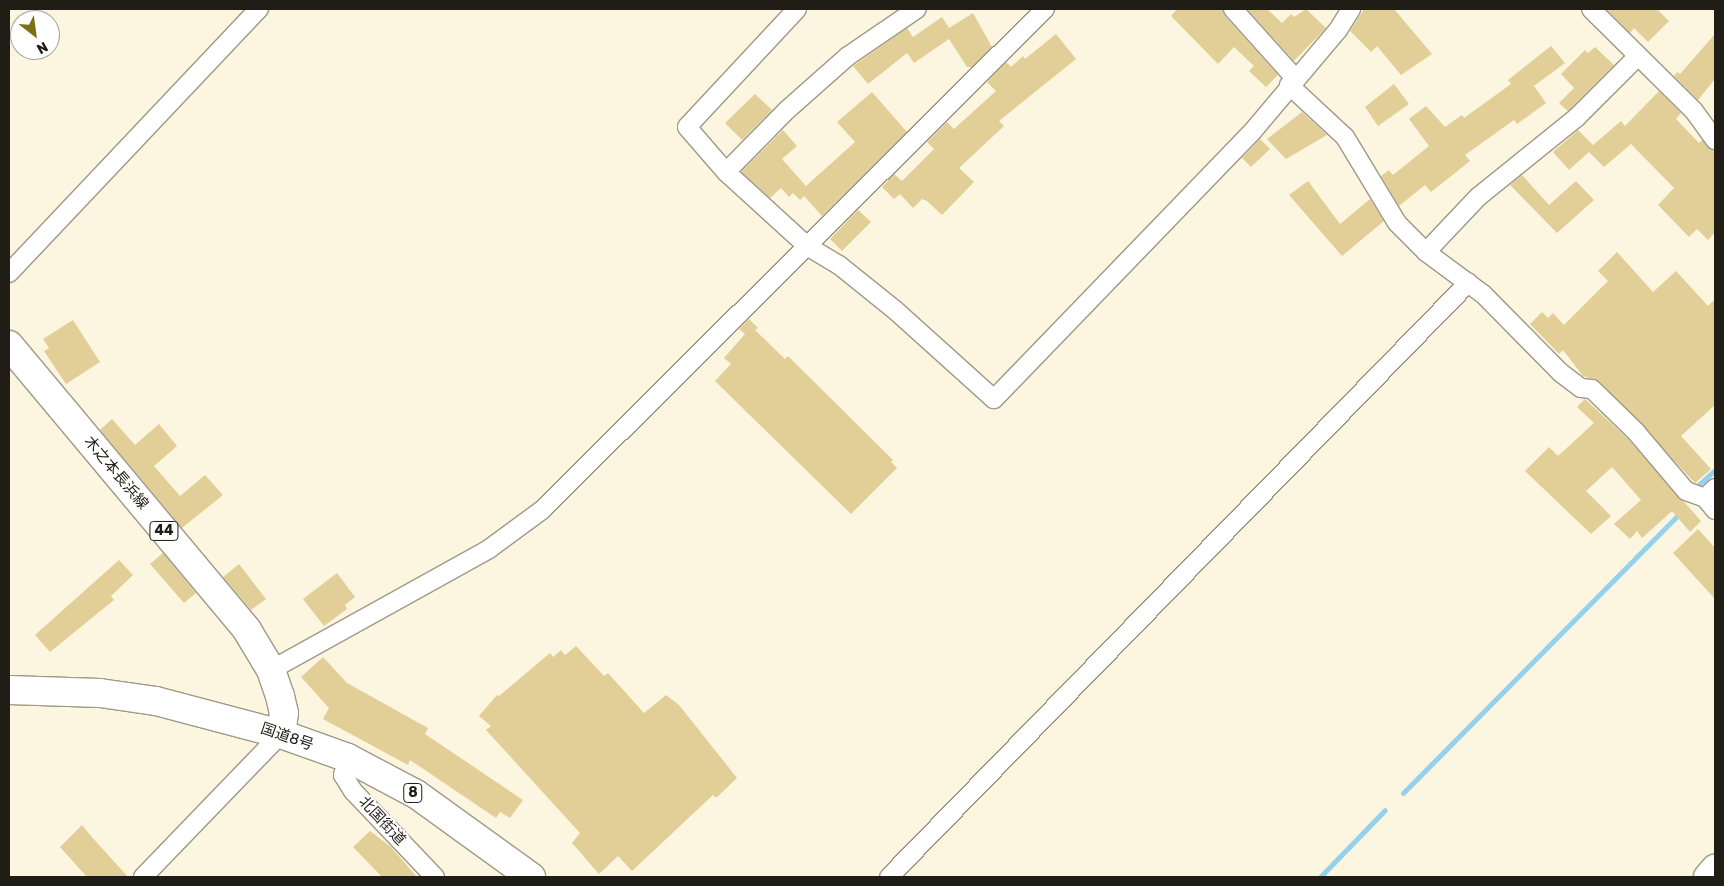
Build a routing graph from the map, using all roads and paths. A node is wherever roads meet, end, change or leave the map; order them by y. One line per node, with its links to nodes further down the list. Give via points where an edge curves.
1 (259, 9): 14 (street)
2 (797, 9): 11 (street, via 687,127)
3 (917, 9): 11 (street, via 848,56 787,110)
4 (1045, 9): 12 (street)
5 (1233, 9): 9 (street)
6 (1351, 9): 9 (street, via 1338,30)
7 (1590, 9): 8 (street)
8 (1637, 56): 10 (street, via 1694,111); 13 (street, via 1577,117 1478,197)
9 (1292, 82): 12 (street, via 1252,132 994,399 895,310 839,265); 13 (street, via 1344,137 1397,223)
10 (1715, 140)
11 (726, 172): 12 (street)
12 (807, 246): 18 (street, via 542,510 489,549)
13 (1426, 252): 15 (street)
14 (9, 273)
15 (1468, 283): 17 (street, via 1483,294 1561,373 1581,388 1592,389 1636,432 1686,491); 26 (street)
16 (9, 345): 18 (main road, 木之本長浜線 / 44, via 246,630)
17 (1712, 498)
18 (271, 670): 20 (main road, 木之本長浜線 / 44, via 284,713)
19 (12, 695): 20 (main road, 国道8号 / 8, via 100,693 156,701)
20 (281, 734): 21 (main road, 国道8号 / 8); 23 (street)
21 (348, 758): 24 (street, 北国街道, via 343,775 353,790); 25 (main road, 国道8号 / 8, via 450,816)
22 (1715, 869): 27 (main road)
23 (143, 877)
24 (435, 877)
25 (531, 877)
26 (889, 877)
27 (1708, 877)

